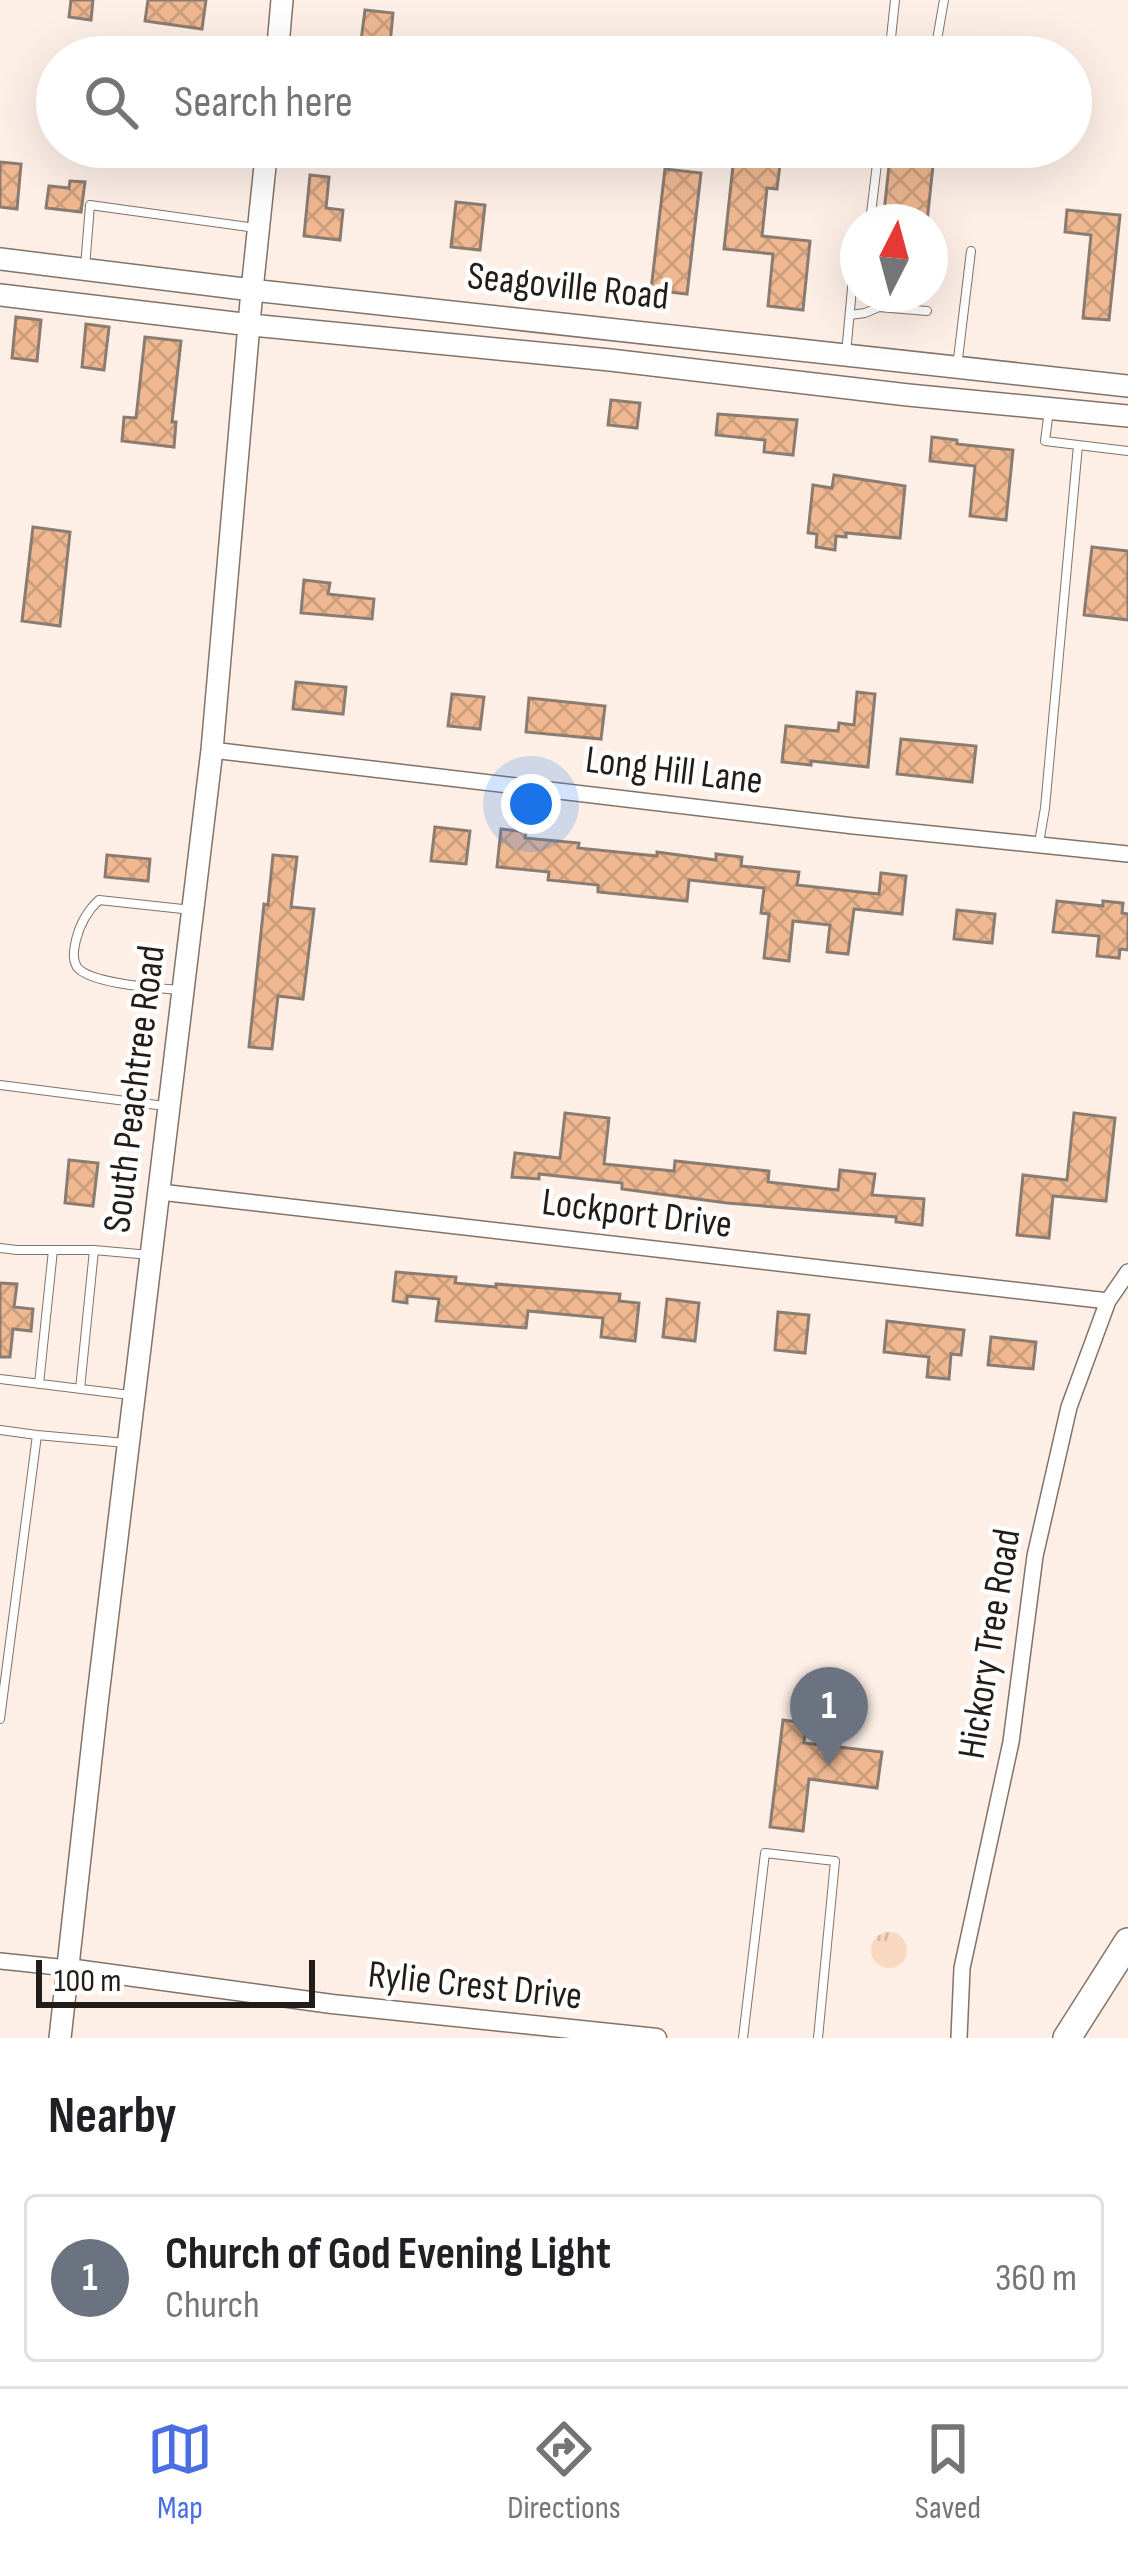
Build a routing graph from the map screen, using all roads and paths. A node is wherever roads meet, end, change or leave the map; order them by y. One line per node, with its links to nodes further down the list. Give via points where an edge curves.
1 (283, 0): 4 (main road)
2 (895, 0): 5 (lane)
3 (944, 0): 6 (lane)
4 (279, 36)
5 (891, 36)
6 (938, 36)
7 (265, 168): 10 (main road, South Peachtree Road)
8 (876, 168): 9 (lane)
9 (872, 204)
10 (259, 229): 13 (lane, via 90,205); 14 (main road, South Peachtree Road)
11 (971, 251): 24 (lane)
12 (0, 259): 13 (main road, Seagoville Road)
13 (85, 268): 14 (main road, Seagoville Road)
14 (252, 290): 19 (main road, South Peachtree Road); 20 (main road, Seagoville Road)
15 (0, 295): 19 (main road, Seagoville Road)
16 (850, 312): 18 (lane)
17 (861, 312): 18 (lane)
18 (850, 315): 22 (lane)
19 (250, 325): 23 (main road, Seagoville Road); 31 (main road, South Peachtree Road)
20 (613, 328): 21 (main road, Seagoville Road); 23 (main road)
21 (791, 349): 22 (main road, Seagoville Road); 25 (main road)
22 (846, 356): 24 (main road, Seagoville Road)
23 (610, 360): 25 (main road, Seagoville Road)
24 (957, 368): 26 (main road, Seagoville Road)
25 (788, 381): 27 (main road, Seagoville Road)
26 (1128, 386)
27 (1049, 409): 28 (main road, Seagoville Road); 29 (lane, via 1046,441)
28 (1128, 416)
29 (1078, 445): 30 (lane); 32 (lane)
30 (1128, 451)
31 (212, 750): 32 (street, Long Hill Lane); 34 (main road, South Peachtree Road)
32 (1039, 845): 33 (street, Long Hill Lane)
33 (1128, 854)
34 (193, 910): 35 (main road, South Peachtree Road); 35 (lane, via 99,900 73,953 84,972)
35 (183, 991): 37 (main road, South Peachtree Road)
36 (0, 1085): 37 (lane)
37 (170, 1107): 38 (main road, South Peachtree Road)
38 (160, 1192): 42 (main road, South Peachtree Road); 44 (street, Lockport Drive)
39 (0, 1248): 40 (lane)
40 (53, 1250): 41 (lane); 46 (lane)
41 (94, 1250): 42 (lane); 47 (lane)
42 (152, 1256): 48 (main road, South Peachtree Road)
43 (1128, 1272): 44 (street, Hickory Tree Road)
44 (1108, 1300): 60 (street, Hickory Tree Road, via 1069,1406 1035,1556 1011,1742 962,1968)
45 (0, 1379): 46 (lane)
46 (39, 1384): 47 (lane)
47 (80, 1389): 48 (lane)
48 (135, 1396): 51 (main road, South Peachtree Road)
49 (0, 1430): 50 (lane)
50 (38, 1435): 51 (lane); 52 (lane)
51 (129, 1443): 55 (main road, South Peachtree Road)
52 (0, 1719)
53 (1128, 1942): 61 (highway)
54 (0, 1961): 55 (street, Rylie Crest Drive)
55 (68, 1968): 56 (main road, South Peachtree Road); 57 (street, Rylie Crest Drive)
56 (60, 2038)
57 (656, 2038)
58 (742, 2038): 59 (lane, via 765,1853 835,1861)
59 (818, 2038)
60 (959, 2038)
61 (1067, 2038)

